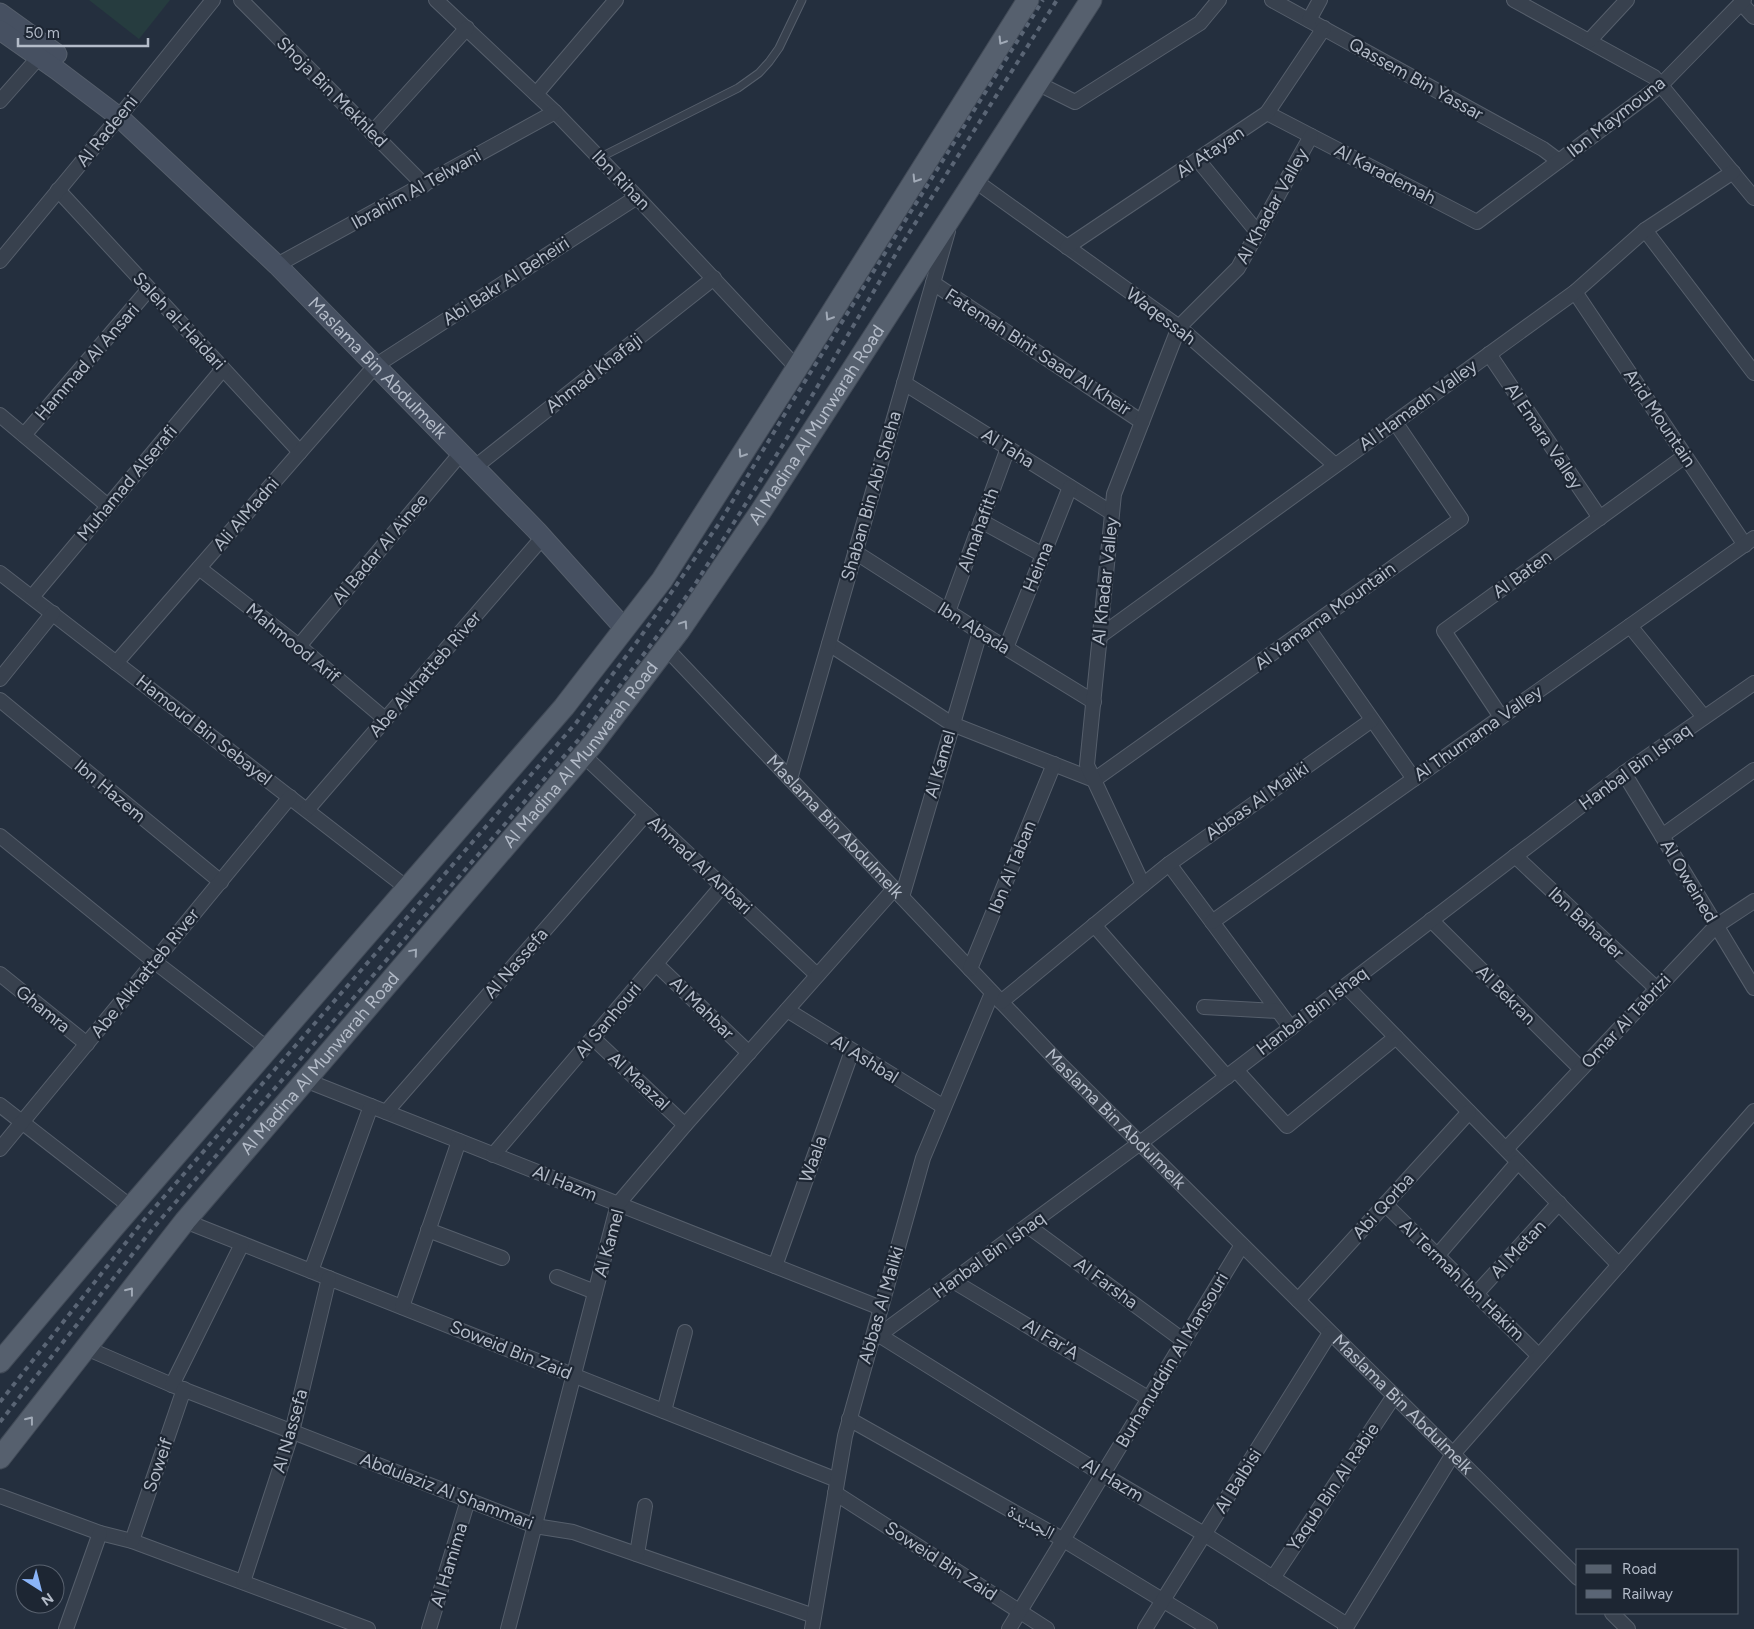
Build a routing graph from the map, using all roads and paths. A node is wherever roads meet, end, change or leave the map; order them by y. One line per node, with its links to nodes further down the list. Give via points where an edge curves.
1 (213, 0): 28 (street, Al Radeeni)
2 (241, 0): 29 (street, Shoja Bin Mekhled)
3 (436, 0): 17 (street, Ibn Rihan)
4 (616, 0): 24 (street)
5 (802, 0): 31 (lane, via 779,48 759,73 738,88)
6 (1028, 0): 54 (main road, one-way to 54)
7 (1091, 0): 22 (main road, Al Madina Al Munwarah Road)
8 (1219, 0): 22 (street, via 1200,23 1075,102)
9 (1272, 0): 16 (street, Qassem Bin Yassar)
10 (1320, 0): 16 (street)
11 (1514, 0): 20 (street)
12 (1627, 0): 20 (street)
13 (1743, 1): 15 (street); 23 (street, Ibn Maymouna)
14 (0, 12): 28 (main road, Maslama Bin Abdulmelk, via 66,61)
15 (1754, 17)
16 (1309, 20): 18 (street, Qassem Bin Yassar)
17 (466, 28): 24 (street, Ibn Rihan); 29 (street)
18 (1324, 28): 27 (street, Al Atayan); 33 (street, Qassem Bin Yassar, via 1543,149)
19 (0, 30): 21 (main road, Maslama Bin Abdulmelk)
20 (1589, 41): 23 (street, via 1654,76)
21 (39, 57): 25 (street); 28 (main road, Maslama Bin Abdulmelk)
22 (1037, 83): 35 (main road, Al Madina Al Munwarah Road)
23 (1661, 85): 33 (street, Ibn Maymouna); 34 (street)
24 (536, 94): 26 (street, Ibn Rihan)
25 (0, 101)
26 (555, 112): 31 (street, Ibn Rihan); 36 (street, Ibrahim Al Telwani)
27 (1266, 113): 30 (street, Al Karademah); 32 (street, Al Atayan)
28 (119, 117): 37 (street, Al Radeeni); 46 (main road, Maslama Bin Abdulmelk)
29 (372, 133): 36 (street, Shoja Bin Mekhled)
30 (1311, 136): 41 (street, Al Karademah); 43 (street, Al Khadar Valley)
31 (599, 158): 38 (street, Ibn Rihan)
32 (1198, 160): 43 (street); 44 (street, Al Atayan)
33 (1558, 161): 41 (street, Ibn Maymouna)
34 (1733, 172): 39 (street); 42 (street, Al Hamadh Valley)
35 (974, 180): 40 (main road, Al Madina Al Munwarah Road); 44 (street, Waqessah)
36 (424, 185): 46 (street, Ibrahim Al Telwani)
37 (58, 190): 45 (street, Al Radeeni); 49 (street, Saleh al-Haidari)
38 (638, 197): 47 (street, Ibn Rihan); 53 (street, Abi Bakr Al Beheiri)
39 (1754, 198)
40 (953, 214): 48 (street, Shaban Bin Abi Sheha); 89 (main road, Al Madina Al Munwarah Road, one-way to 40, via 761,510)
41 (1477, 222)
42 (1645, 230): 50 (street, Al Hamadh Valley); 56 (street)
43 (1258, 233): 51 (street, Al Khadar Valley, via 1238,268)
44 (1067, 247): 51 (street, Waqessah)
45 (0, 260)
46 (277, 265): 53 (main road, Maslama Bin Abdulmelk)
47 (714, 278): 54 (street, Ibn Rihan); 67 (street, Ahmad Khafaji)
48 (933, 283): 57 (street, Shaban Bin Abi Sheha); 59 (street, Fatemah Bint Saad Al Kheir)
49 (149, 289): 55 (street, Saleh al-Haidari); 61 (street, Hammad Al Ansari)
50 (1575, 292): 52 (street, Al Hamadh Valley); 65 (street, Arid Mountain)
51 (1179, 327): 59 (street, Al Khadar Valley); 66 (street, Waqessah)
52 (1489, 354): 60 (street, Al Hamadh Valley); 71 (street, Al Emara Valley)
53 (375, 366): 63 (street, Ali AlMadni); 64 (main road, Maslama Bin Abdulmelk)
54 (797, 368): 83 (main road, one-way to 83, via 662,580)
55 (223, 369): 63 (street, Saleh al-Haidari); 69 (street, Muhamad Alserafi)
56 (1754, 374)
57 (904, 382): 62 (street, Al Taha); 75 (street, Shaban Bin Abi Sheha)
58 (0, 415): 61 (street)
59 (1142, 422): 70 (street, Al Khadar Valley, via 1114,494)
60 (1395, 422): 66 (street, Al Hamadh Valley); 84 (street, Al Yamama Mountain, via 1461,519)
61 (24, 435): 69 (street)
62 (1008, 448): 68 (street, Al Taha); 72 (street, Almahafith)
63 (300, 452): 77 (street, Ali AlMadni)
64 (461, 453): 67 (main road, Maslama Bin Abdulmelk); 88 (street, Al Badar Al Ainee)
65 (1685, 456): 71 (street, Al Baten); 74 (street, Arid Mountain)
66 (1336, 465): 86 (street, Al Hamadh Valley)
67 (475, 467): 73 (main road, Maslama Bin Abdulmelk)
68 (1070, 487): 70 (street, Al Taha); 76 (street, Heima)
69 (108, 506): 79 (street, Muhamad Alserafi)
70 (1112, 513): 86 (street, Al Khadar Valley)
71 (1600, 518): 96 (street, Al Baten, via 1444,631)
72 (981, 521): 76 (street); 80 (street, Almahafith)
73 (543, 538): 83 (main road, Maslama Bin Abdulmelk); 98 (street, Abe Alkhatteb River)
74 (1749, 541): 82 (street, Al Thumama Valley)
75 (856, 552): 80 (street, Ibn Abada); 87 (street, Shaban Bin Abi Sheha)
76 (1043, 555): 90 (street, Heima)
77 (199, 568): 88 (street, Mahmood Arif); 91 (street, Ali AlMadni)
78 (0, 572): 79 (street, Hamoud Bin Sebayel)
79 (32, 597): 81 (street, Hamoud Bin Sebayel)
80 (948, 612): 85 (street, Ibn Abada)
81 (53, 613): 91 (street, Hamoud Bin Sebayel); 92 (street)
82 (1630, 626): 96 (street, Al Thumama Valley); 97 (street)
83 (624, 628): 118 (main road, via 564,706)
84 (1308, 628): 99 (street); 107 (street, Al Yamama Mountain)
85 (980, 632): 90 (street, Ibn Abada); 100 (street, Al Kamel)
86 (1100, 636): 95 (street, Al Khadar Valley)
87 (829, 644): 100 (street); 105 (street, Shaban Bin Abi Sheha)
88 (299, 646): 98 (street, Mahmood Arif)
89 (666, 648): 101 (main road, Al Madina Al Munwarah Road); 105 (street, Maslama Bin Abdulmelk)
90 (1006, 648): 95 (street, Ibn Abada)
91 (116, 663): 108 (street, Hamoud Bin Sebayel)
92 (0, 679)
93 (1754, 683): 97 (street, Hanbal Bin Ishaq)
94 (0, 700): 115 (street, Ibn Hazem)
95 (1094, 702): 107 (street, Al Khadar Valley, via 1087,765)
96 (1501, 717): 106 (street, Al Thumama Valley)
97 (1704, 718): 104 (street, Hanbal Bin Ishaq)
98 (385, 719): 109 (street, Abe Alkhatteb River)
99 (1372, 720): 106 (street); 114 (street, Abbas Al Maliki)
100 (952, 724): 102 (street); 119 (street, Al Kamel)
101 (583, 755): 110 (street, Ahmad Al Anbari); 146 (main road, Al Madina Al Munwarah Road, one-way to 101)
102 (1054, 764): 107 (street); 127 (street, Ibn Al Taban)
103 (1754, 770): 112 (street)
104 (1624, 773): 112 (street, Al Oweined); 113 (street, Hanbal Bin Ishaq)
105 (790, 779): 119 (street, Maslama Bin Abdulmelk)
106 (1414, 779): 122 (street, Al Thumama Valley)
107 (1094, 780): 116 (street, Al Khadar Valley)
108 (290, 797): 109 (street, Hamoud Bin Sebayel); 115 (street, Abe Alkhatteb River)
109 (307, 810): 118 (street, Hamoud Bin Sebayel)
110 (646, 814): 117 (street, Ahmad Al Anbari); 151 (street, Al Nassefa)
111 (0, 836): 125 (street)
112 (1662, 836): 124 (street, Al Oweined)
113 (1515, 856): 121 (street, Hanbal Bin Ishaq); 132 (street, Ibn Bahader)
114 (1169, 864): 116 (street, Abbas Al Maliki); 122 (street)
115 (221, 882): 125 (street, Abe Alkhatteb River)
116 (1143, 885): 123 (street)
117 (722, 886): 126 (street, Al Sanhouri); 129 (street, Ahmad Al Anbari)
118 (407, 888): 141 (main road)
119 (898, 893): 127 (street, Maslama Bin Abdulmelk); 129 (street, Al Kamel)
120 (1754, 901): 124 (street, Omar Al Tabrizi)
121 (1431, 920): 130 (street, Hanbal Bin Ishaq); 144 (street, Al Bekran)
122 (1212, 922): 136 (street)
123 (1094, 925): 133 (street); 145 (street)
124 (1716, 926): 131 (street, Al Oweined); 132 (street, Omar Al Tabrizi)
125 (155, 962): 140 (street, Abe Alkhatteb River); 141 (street)
126 (656, 964): 139 (street, Al Sanhouri); 143 (street, Al Mahbar)
127 (970, 969): 133 (street, Maslama Bin Abdulmelk)
128 (0, 974): 140 (street, Ghamra)
129 (817, 975): 135 (street, Al Kamel)
130 (1346, 986): 137 (street, Hanbal Bin Ishaq); 138 (street)
131 (1754, 988)
132 (1657, 989): 144 (street, Omar Al Tabrizi)
133 (997, 997): 149 (street, Abbas Al Maliki); 156 (street, Maslama Bin Abdulmelk)
134 (1204, 1007): 136 (street)
135 (787, 1010): 142 (street, Al Ashbal); 143 (street, Al Kamel)
136 (1278, 1011): 137 (street)
137 (1291, 1028): 145 (street, Hanbal Bin Ishaq)
138 (1396, 1037): 145 (street, via 1287,1126); 152 (street)
139 (593, 1038): 154 (street, Al Maazal); 159 (street, Al Sanhouri)
140 (87, 1044): 153 (street, Abe Alkhatteb River)
141 (268, 1048): 164 (main road)
142 (852, 1051): 149 (street, Al Ashbal); 173 (street, Waala)
143 (749, 1053): 154 (street, Al Kamel)
144 (1581, 1069): 158 (street, Omar Al Tabrizi)
145 (1232, 1073): 156 (street, Hanbal Bin Ishaq)
146 (306, 1080): 148 (street, Al Hazm); 165 (main road, Al Madina Al Munwarah Road)
147 (0, 1105): 153 (street)
148 (371, 1106): 151 (street, Al Hazm); 174 (street)
149 (944, 1107): 182 (street, Abbas Al Maliki, via 923,1158)
150 (1754, 1111): 172 (street)
151 (386, 1112): 155 (street, Al Hazm)
152 (1469, 1112): 158 (street); 163 (street, Abi Qorba)
153 (22, 1123): 157 (street, Abe Alkhatteb River); 164 (street)
154 (685, 1125): 162 (street, Al Kamel)
155 (459, 1141): 159 (street, Al Hazm); 167 (street)
156 (1140, 1143): 166 (street, Hanbal Bin Ishaq); 169 (street, Maslama Bin Abdulmelk)
157 (0, 1149)
158 (1506, 1149): 160 (street)
159 (493, 1154): 162 (street, Al Hazm)
160 (1518, 1162): 161 (street); 170 (street)
161 (1559, 1203): 172 (street); 179 (street, Al Metan)
162 (618, 1204): 173 (street, Al Hazm); 178 (street, Al Kamel)
163 (1385, 1204): 170 (street, Al Termah Ibn Hakim); 180 (street, Abi Qorba)
164 (131, 1207): 189 (main road)
165 (185, 1221): 168 (street, Soweid Bin Zaid); 187 (main road, Al Madina Al Munwarah Road, one-way to 165)
166 (1028, 1226): 177 (street, Hanbal Bin Ishaq); 186 (street, Al Farsha)
167 (428, 1230): 171 (street); 181 (street)
168 (242, 1244): 174 (street, Soweid Bin Zaid); 191 (street, Soweif)
169 (1242, 1245): 180 (street, Maslama Bin Abdulmelk); 186 (street, Burhanuddin Al Mansouri)
170 (1437, 1256): 179 (street, Al Termah Ibn Hakim)
171 (502, 1258)
172 (1619, 1265): 188 (street)
173 (775, 1266): 182 (street, Al Hazm)
174 (311, 1271): 176 (street, Soweid Bin Zaid)
175 (557, 1277): 178 (street)
176 (329, 1278): 181 (street, Soweid Bin Zaid); 196 (street, Al Nassefa)
177 (953, 1281): 185 (street, Hanbal Bin Ishaq); 193 (street, Al Far'A)
178 (595, 1292): 190 (street, Al Kamel)
179 (1476, 1294): 188 (street, Al Termah Ibn Hakim)
180 (1298, 1300): 184 (street, Maslama Bin Abdulmelk)
181 (402, 1307): 190 (street, Soweid Bin Zaid)
182 (881, 1308): 185 (street, Abbas Al Maliki)
183 (685, 1332): 194 (street)
184 (1330, 1333): 192 (street, Maslama Bin Abdulmelk); 206 (street, Al Balbisi)
185 (875, 1338): 195 (street, Abbas Al Maliki); 199 (street, Al Hazm)
186 (1184, 1340): 193 (street, Burhanuddin Al Mansouri)
187 (86, 1348): 191 (street, Abdulaziz Al Shammari); 198 (main road, Al Madina Al Munwarah Road, one-way to 187)
188 (1539, 1356): 197 (street)
189 (0, 1362)
190 (574, 1375): 194 (street, Soweid Bin Zaid); 204 (street, Al Kamel)
191 (178, 1387): 196 (street, Abdulaziz Al Shammari); 208 (street, Soweif)
192 (1394, 1396): 197 (street, Maslama Bin Abdulmelk); 211 (street, Yaqub Bin Al Rabie)
193 (1148, 1398): 199 (street, Burhanuddin Al Mansouri)
194 (664, 1411): 200 (street, Soweid Bin Zaid)
195 (849, 1419): 200 (street, Abbas Al Maliki); 207 (street, الجديدة)
196 (292, 1432): 202 (street, Abdulaziz Al Shammari); 212 (street, Al Nassefa)
197 (1453, 1454): 210 (street, Maslama Bin Abdulmelk); 217 (street)
198 (0, 1458)
199 (1102, 1474): 206 (street, Al Hazm); 207 (street, Burhanuddin Al Mansouri)
200 (836, 1486): 214 (street, Soweid Bin Zaid); 216 (street, Abbas Al Maliki)
201 (0, 1496): 205 (street)
202 (468, 1500): 204 (street, Abdulaziz Al Shammari); 220 (street, Al Hamima)
203 (645, 1506): 209 (street)
204 (535, 1526): 209 (street, Abdulaziz Al Shammari, via 573,1532); 221 (street, Al Kamel)
205 (100, 1533): 208 (street); 218 (street)
206 (1204, 1534): 211 (street, Al Hazm); 213 (street, Al Balbisi)
207 (1062, 1539): 213 (street, الجديدة); 214 (street, Burhanuddin Al Mansouri)
208 (132, 1541): 212 (street)
209 (636, 1554): 216 (street, Abdulaziz Al Shammari)
210 (1576, 1576)
211 (1273, 1578): 217 (street, Al Hazm)
212 (243, 1582): 219 (street)
213 (1163, 1600): 224 (street, Al Balbisi); 225 (street, الجديدة)
214 (1019, 1612): 222 (street, Burhanuddin Al Mansouri); 223 (street, Soweid Bin Zaid)
215 (1613, 1614): 226 (street)
216 (813, 1622)
217 (1346, 1627)
218 (66, 1629)
219 (368, 1629)
220 (429, 1629)
221 (508, 1629)
222 (1008, 1629)
223 (1047, 1629)
224 (1145, 1629)
225 (1210, 1629)
226 (1628, 1629)

